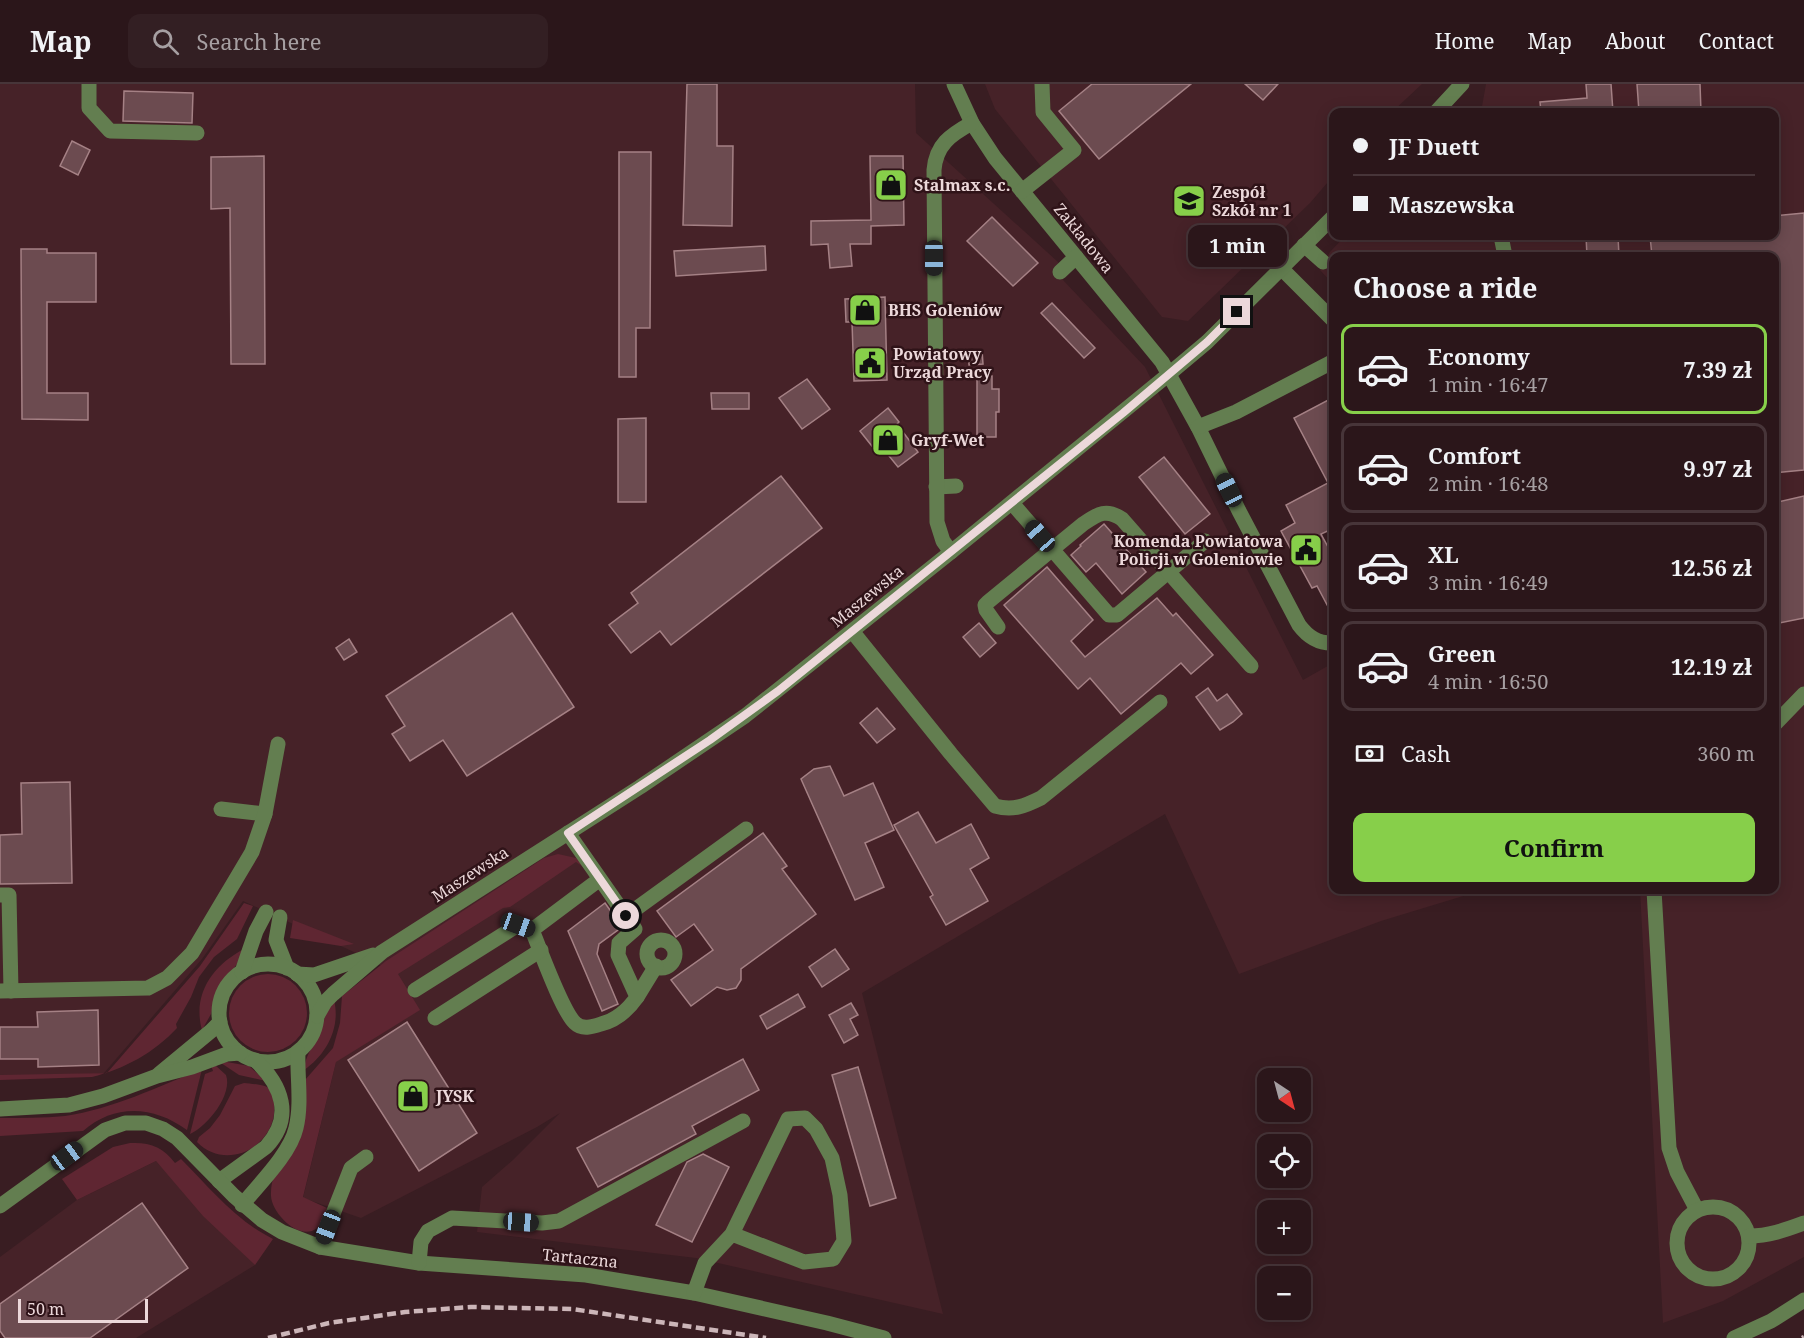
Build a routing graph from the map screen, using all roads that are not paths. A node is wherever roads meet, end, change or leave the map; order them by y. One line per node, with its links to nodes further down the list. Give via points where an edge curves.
1 (89, 84): 7 (street, via 89,108 110,130)
2 (954, 84): 6 (street, Zakładowa)
3 (1042, 84): 8 (street, via 1043,112 1074,150)
4 (1462, 84): 5 (street)
5 (1445, 108)
6 (972, 123): 8 (street, Zakładowa); 20 (street, via 950,137 935,157)
7 (197, 133)
8 (1022, 191): 11 (street, Zakładowa)
9 (1329, 221): 10 (street, Maszewska)
10 (1304, 245): 12 (street); 13 (street, Maszewska)
11 (1076, 257): 14 (street); 17 (street, Zakładowa)
12 (1323, 262)
13 (1281, 268): 15 (street); 17 (street, Maszewska)
14 (1060, 272)
15 (1329, 316)
16 (1329, 364): 18 (street, via 1236,412)
17 (1169, 374): 18 (street, Zakładowa); 21 (street, Maszewska)
18 (1198, 427): 28 (street, Zakładowa, via 1299,625 1318,642)
19 (956, 486): 20 (street)
20 (936, 487): 24 (street, via 938,529)
21 (1012, 503): 23 (street); 24 (street, Maszewska)
22 (1205, 541): 25 (street)
23 (1052, 549): 25 (street, via 1099,513 1107,512 1122,519); 25 (street, via 1113,616); 26 (street, via 985,605)
24 (951, 552): 27 (street, Maszewska)
25 (1168, 571): 29 (street)
26 (998, 627)
27 (852, 631): 31 (street, via 995,806 1006,809 1041,798); 37 (street, Maszewska, via 736,722)
28 (1329, 643)
29 (1251, 666)
30 (1804, 694): 32 (street)
31 (1160, 702)
32 (1779, 720)
33 (278, 744): 35 (street)
34 (221, 809): 35 (street)
35 (265, 814): 50 (street, via 252,852 192,953 166,978 148,988)
36 (746, 829): 41 (street)
37 (568, 833): 38 (street); 45 (street, Maszewska)
38 (600, 879): 41 (street); 42 (street)
39 (1654, 894): 65 (street, via 1669,1148)
40 (0, 895): 50 (street, via 9,894)
41 (631, 922): 43 (street); 51 (street, via 619,943 618,955)
42 (532, 930): 44 (street); 49 (street, via 518,925)
43 (653, 942): 46 (street, via 647,953); 46 (street, via 667,941 675,952 670,965)
44 (541, 950): 51 (street, via 575,1024 586,1028 605,1023 628,1011); 53 (street)
45 (381, 952): 47 (street, Maszewska, via 314,975); 52 (street, Maszewska, via 325,1002)
46 (656, 966): 51 (street)
47 (292, 971): 48 (street, via 264,964); 48 (street, via 276,940 273,914 256,931); 52 (street, via 304,980 314,997)
48 (242, 972): 54 (street, via 226,988 219,1010)
49 (415, 990)
50 (5, 991)
51 (637, 997)
52 (317, 1016): 55 (street, via 311,1036)
53 (435, 1018)
54 (220, 1022): 56 (street, via 229,1042); 58 (street)
55 (298, 1052): 57 (street, via 282,1060); 63 (street, via 294,1135)
56 (240, 1053): 57 (street); 58 (street)
57 (255, 1060): 62 (street, via 277,1086 282,1119 277,1134 266,1147)
58 (157, 1076): 59 (street, via 69,1105)
59 (0, 1109)
60 (743, 1121): 70 (street, via 559,1221 452,1218 428,1231 421,1242)
61 (366, 1157): 69 (street, via 351,1168)
62 (219, 1181): 63 (street, Tartaczna); 64 (street, Tartaczna, via 170,1133 146,1123 125,1123 95,1136)
63 (242, 1205): 69 (street, Tartaczna, via 282,1232)
64 (0, 1206)
65 (1697, 1210): 68 (street, via 1708,1206 1730,1210 1739,1217); 68 (street, via 1687,1216 1677,1237 1680,1259 1696,1275 1719,1279 1739,1269 1746,1259)
66 (1804, 1223): 68 (street, via 1764,1236)
67 (732, 1234): 67 (street, via 789,1119 805,1118 832,1158 840,1195 844,1240 833,1259 804,1262); 71 (street, via 705,1263)
68 (1749, 1236)
69 (320, 1247): 70 (street, Tartaczna)
70 (419, 1263): 71 (street, Tartaczna, via 586,1275)
71 (694, 1293): 73 (street, Tartaczna)
72 (1804, 1300): 74 (street)
73 (884, 1338)
74 (1734, 1338)

